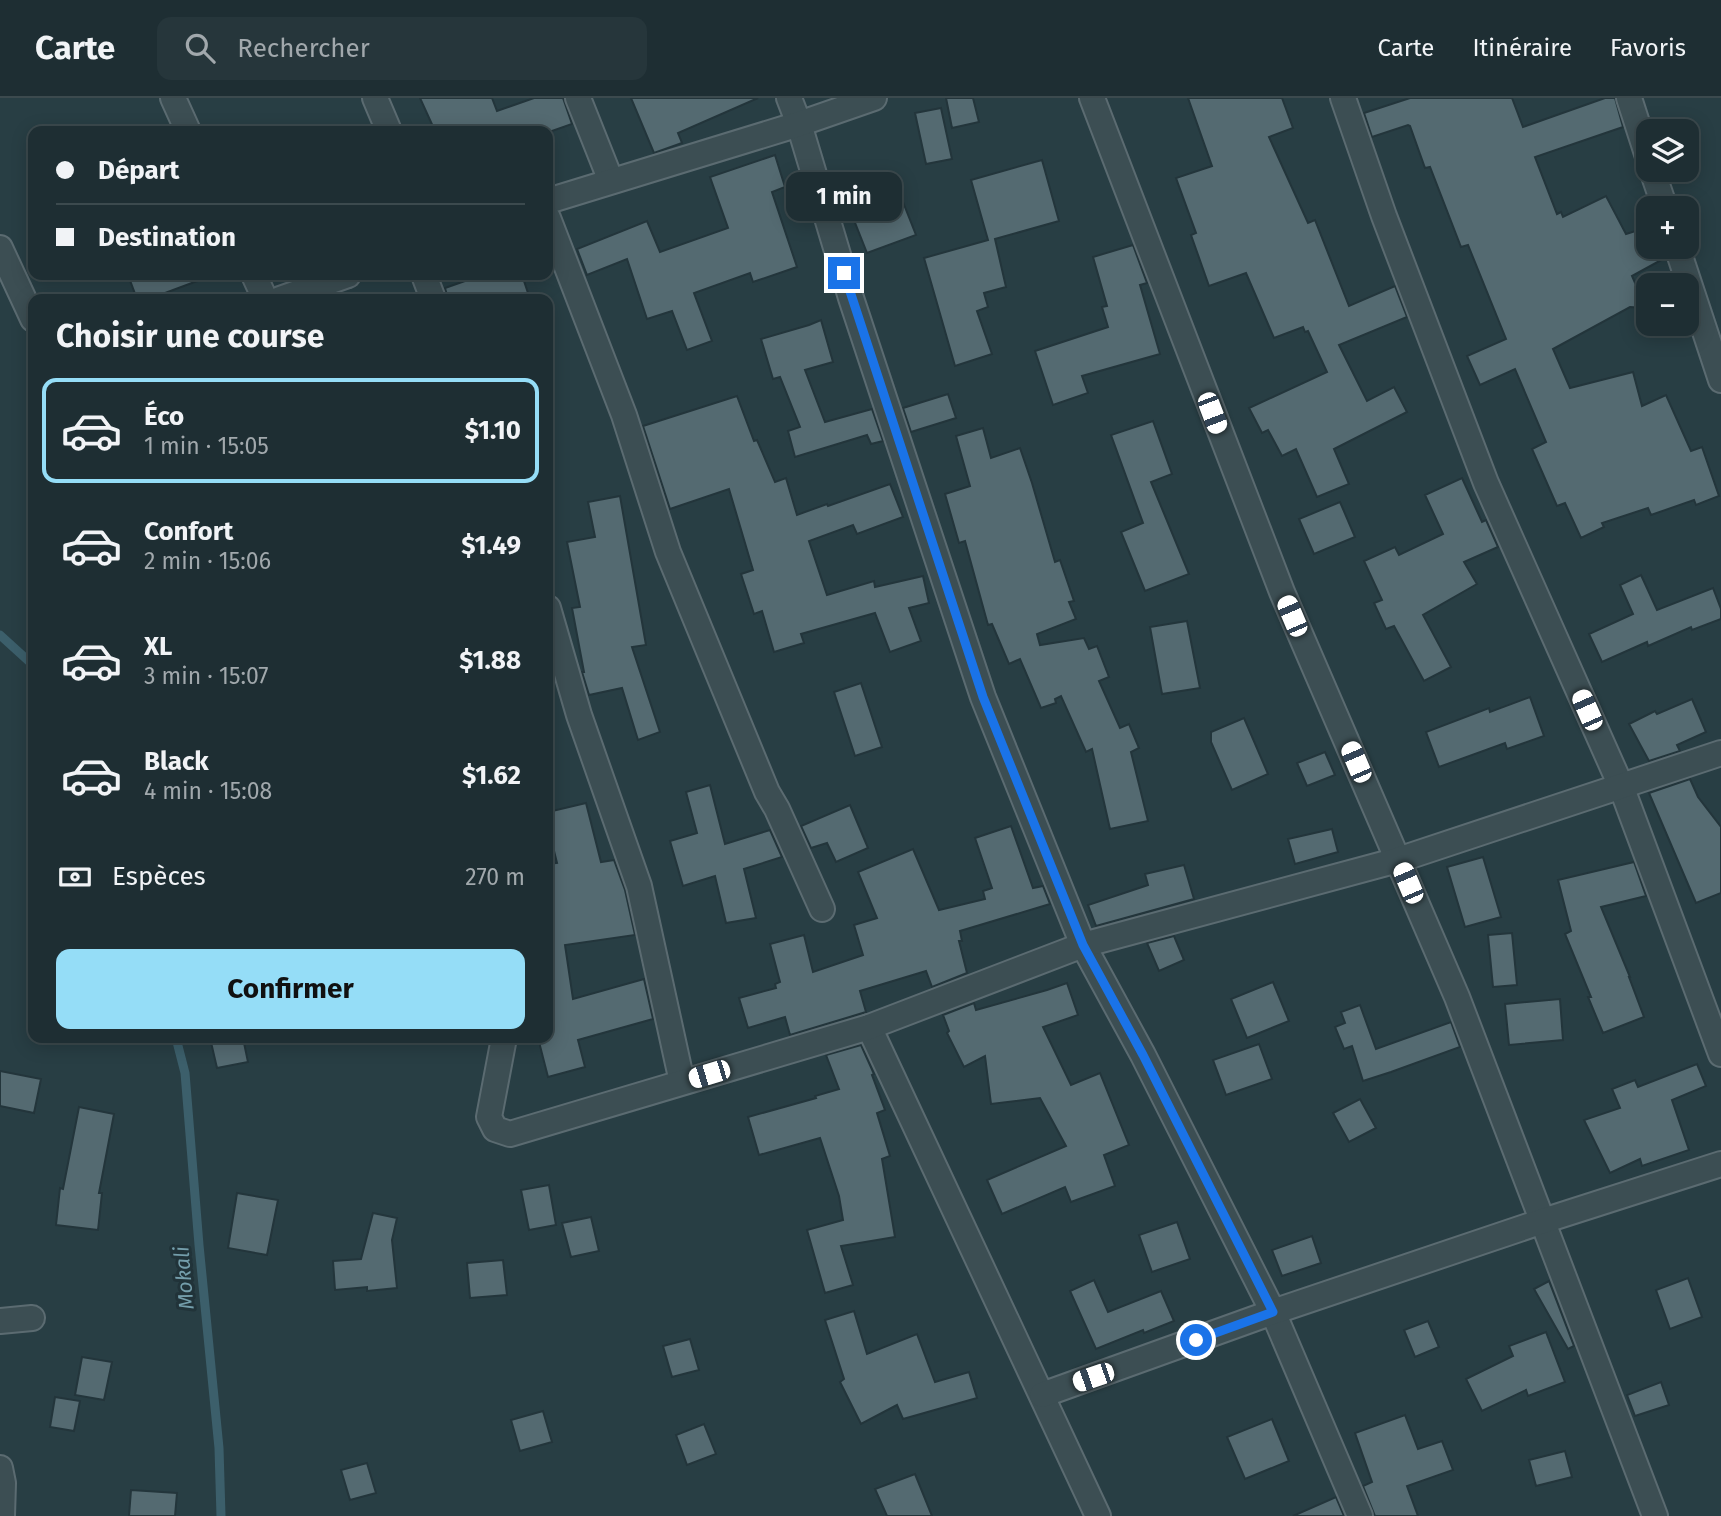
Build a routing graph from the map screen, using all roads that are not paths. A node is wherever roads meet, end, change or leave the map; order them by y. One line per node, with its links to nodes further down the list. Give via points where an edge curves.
1 (173, 98): 11 (street)
2 (374, 98): 12 (street)
3 (578, 98): 13 (street)
4 (789, 98): 10 (street)
5 (874, 98): 10 (street)
6 (1092, 98): 25 (street, via 1282,592)
7 (1343, 98): 24 (street, via 1486,483)
8 (1629, 98): 9 (street)
9 (1636, 120)
10 (799, 124): 13 (street); 27 (street, via 851,298 983,697)
11 (186, 126)
12 (387, 126)
13 (611, 181): 14 (street)
14 (553, 199)
15 (553, 231): 26 (street, via 624,415 668,552 767,792)
16 (0, 248): 20 (street)
17 (1681, 259): 21 (street)
18 (334, 280): 19 (street)
19 (294, 294)
20 (28, 308)
21 (1721, 380)
22 (553, 625): 31 (street, via 639,886)
23 (1721, 754): 24 (street)
24 (1621, 786): 25 (street); 30 (street)
25 (1398, 860): 27 (street); 33 (street, via 1457,997)
26 (822, 909)
27 (1083, 945): 28 (street); 34 (street)
28 (869, 1027): 31 (street); 37 (street)
29 (503, 1043): 31 (street, via 489,1117 495,1129 510,1134)
30 (1721, 1054)
31 (682, 1082)
32 (1721, 1164): 33 (street)
33 (1543, 1221): 34 (street); 42 (street)
34 (1273, 1312): 37 (street); 41 (street)
35 (32, 1318): 36 (street)
36 (0, 1321)
37 (1042, 1395): 40 (street)
38 (0, 1468): 39 (street)
39 (2, 1516)
40 (1098, 1516)
41 (1360, 1516)
42 (1655, 1516)

